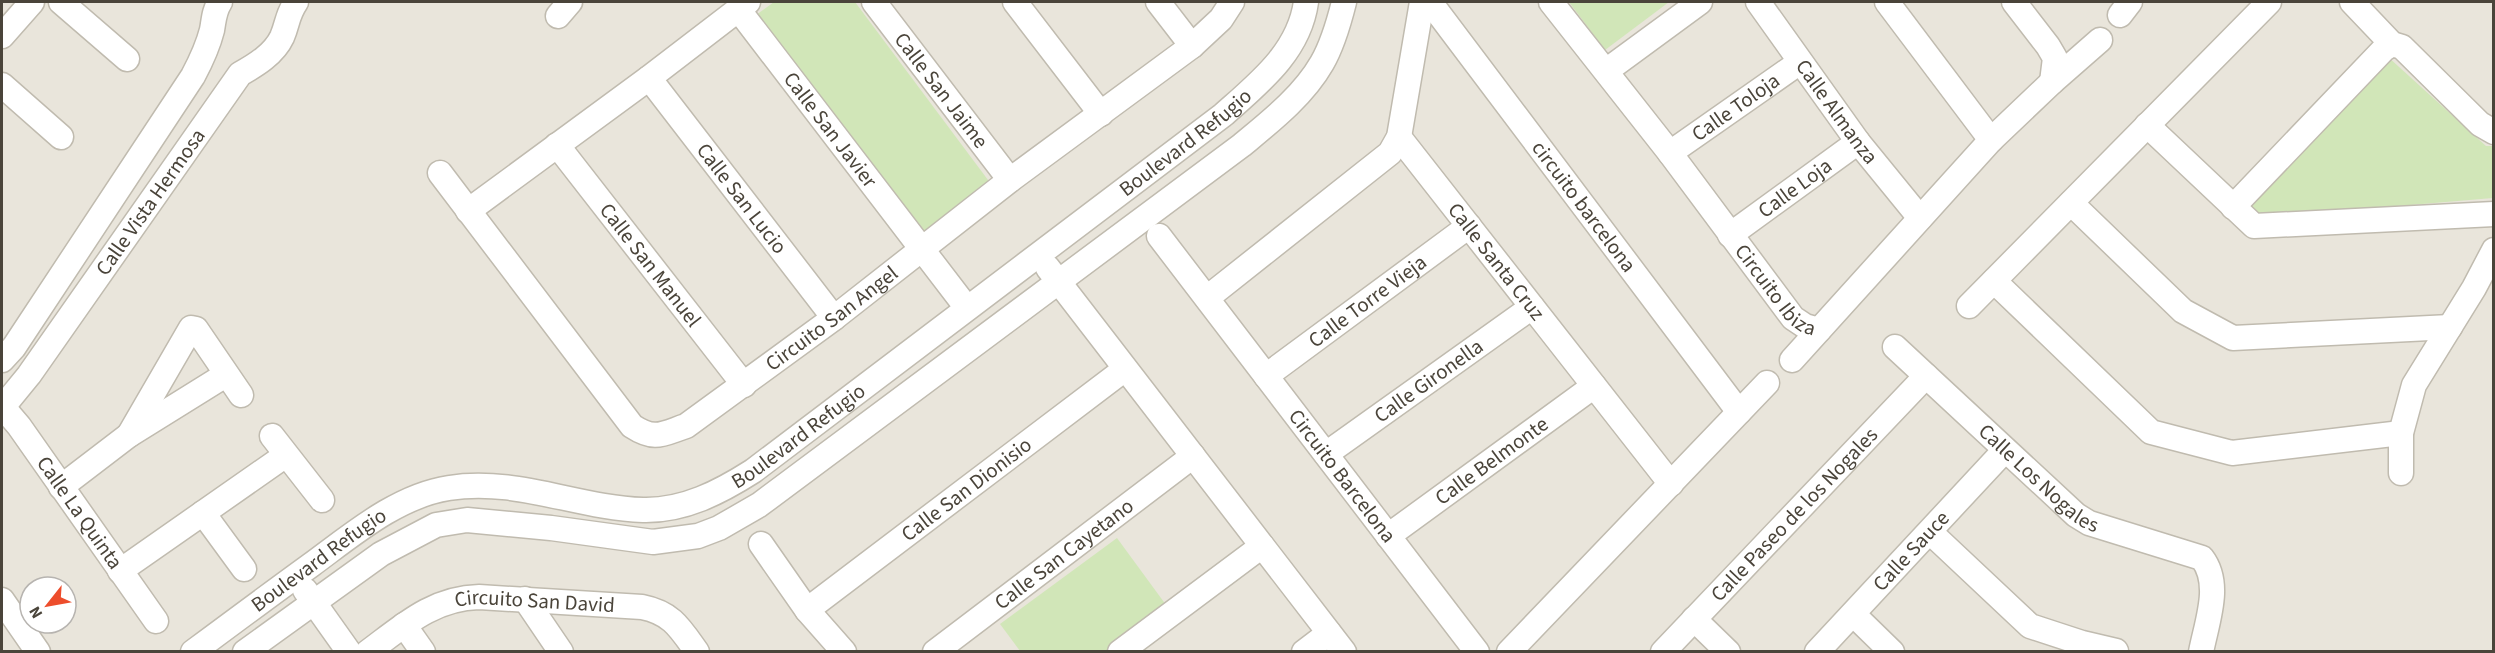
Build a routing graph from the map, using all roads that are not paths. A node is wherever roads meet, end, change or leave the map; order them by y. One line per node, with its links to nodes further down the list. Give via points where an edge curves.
1 (32, 2): 21 (street)
2 (61, 2): 26 (street)
3 (874, 2): 43 (street, Calle San Jaime)
4 (1015, 2): 33 (street)
5 (1158, 2): 24 (street)
6 (1232, 2): 24 (street, Circuito San Angel, via 1221,19)
7 (1306, 2): 54 (street, Boulevard Refugio, via 1294,41 1257,85)
8 (1344, 2): 55 (street, Boulevard Refugio, via 1322,63 1300,93 1242,146)
9 (1422, 2): 37 (street)
10 (1430, 2): 76 (street, circuito barcelona)
11 (1551, 2): 28 (street, Circuito Ibiza)
12 (1700, 2): 28 (street)
13 (1758, 2): 27 (street, Calle Almanza)
14 (1887, 2): 38 (street)
15 (2014, 2): 31 (street, via 2055,58)
16 (2269, 2): 34 (street)
17 (2352, 2): 23 (street)
18 (214, 5): 25 (street, Calle Vista Hermosa, via 212,29)
19 (743, 5): 30 (street); 52 (street, Calle San Javier)
20 (288, 6): 29 (street, Calle Vista Hermosa, via 282,36 271,54)
21 (2, 36)
22 (2100, 40): 31 (street, Circuito Ibiza)
23 (2392, 45): 35 (street, via 2402,47); 45 (street)
24 (1192, 46): 33 (street, Circuito San Angel)
25 (204, 52): 29 (street, via 216,68 227,74); 65 (street, Calle Vista Hermosa, via 194,76)
26 (127, 59)
27 (1800, 62): 39 (street, Calle Almanza); 41 (street, Calle Toloja)
28 (1606, 71): 41 (street, Circuito Ibiza)
29 (240, 74): 75 (street, Calle Vista Hermosa, via 29,375)
30 (649, 78): 40 (street); 61 (street, Calle San Lucio)
31 (2052, 82): 38 (street, Circuito Ibiza)
32 (2, 85): 36 (street)
33 (1101, 114): 43 (street, Circuito San Angel)
34 (2147, 125): 44 (street); 45 (street)
35 (2489, 126)
36 (61, 137)
37 (1399, 137): 49 (street, Calle Santa Cruz); 57 (street, via 1390,153)
38 (1990, 140): 48 (street, Circuito Ibiza)
39 (1858, 142): 48 (street, Calle Almanza); 50 (street, Calle Loja)
40 (557, 145): 46 (street); 72 (street, Calle San Manuel)
41 (1670, 153): 50 (street, Circuito Ibiza)
42 (440, 173): 46 (street, Circuito San Angel)
43 (1010, 180): 52 (street, Circuito San Angel)
44 (2071, 203): 56 (street); 62 (street, via 2183,311 2233,338)
45 (2233, 207): 47 (street, via 2254,226)
46 (468, 212): 72 (street, Circuito San Angel, via 632,426 646,436 686,426)
47 (2493, 214)
48 (1920, 218): 63 (street, Circuito Ibiza)
49 (1469, 226): 59 (street, Calle Santa Cruz); 69 (street, Calle Torre Vieja)
50 (1730, 235): 63 (street, Circuito Ibiza, via 1793,318)
51 (1159, 236): 57 (street, Circuito Barcelona)
52 (921, 249): 60 (street, Calle San Javier); 61 (street, Circuito San Angel)
53 (2493, 250): 62 (street)
54 (1038, 254): 55 (street); 60 (street, Boulevard Refugio)
55 (1058, 281): 67 (street); 91 (street, Boulevard Refugio, via 759,505)
56 (1994, 281): 58 (street); 77 (street, via 2151,432 2232,453)
57 (1207, 298): 69 (street, Circuito Barcelona)
58 (1969, 306)
59 (1533, 307): 73 (street, Calle Santa Cruz); 81 (street, Calle Gironella)
60 (967, 308): 88 (street, Boulevard Refugio, via 753,471)
61 (834, 318): 72 (street, Circuito San Angel)
62 (2450, 327): 77 (street, via 2415,386)
63 (1819, 330): 66 (street)
64 (1895, 347): 70 (street, Calle Los Nogales)
65 (2, 360)
66 (1792, 360)
67 (1125, 369): 83 (street); 101 (street, Calle San Dionisio)
68 (223, 370): 74 (street); 78 (street, via 219,379); 78 (street, via 194,327 189,330)
69 (1266, 376): 81 (street, Circuito Barcelona)
70 (1926, 376): 80 (street, Calle Los Nogales); 103 (street, Calle Paseo de los Nogales)
71 (1767, 383): 76 (street)
72 (744, 385)
73 (1594, 386): 85 (street); 92 (street, Calle Belmonte)
74 (241, 394)
75 (2, 407): 86 (street, Calle La Quinta)
76 (1739, 412): 85 (street)
77 (2401, 433): 84 (street)
78 (129, 435): 86 (street)
79 (272, 436): 82 (street)
80 (2005, 450): 90 (street, Calle Sauce); 127 (street, Calle Los Nogales, via 2089,524 2202,558 2213,585)
81 (1326, 454): 92 (street, Circuito Barcelona)
82 (286, 455): 87 (street); 89 (street)
83 (1193, 456): 94 (street); 117 (street, Calle San Cayetano)
84 (2401, 473)
85 (1671, 484): 121 (street)
86 (61, 487): 96 (street, Calle La Quinta)
87 (322, 500)
88 (697, 501): 91 (street); 97 (street, Boulevard Refugio, via 645,510 513,487 449,488 390,510)
89 (202, 513): 95 (street); 96 (street)
90 (1930, 532): 102 (street, Calle Sauce); 107 (street, via 2030,626)
91 (698, 536): 100 (street, Boulevard Refugio, via 653,542 467,520 435,525 381,554)
92 (1388, 536): 120 (street, Circuito Barcelona)
93 (761, 544): 101 (street)
94 (1262, 546): 106 (street); 118 (street)
95 (244, 569)
96 (120, 571): 104 (street, Calle La Quinta)
97 (295, 577): 100 (street); 109 (street, Boulevard Refugio)
98 (525, 599): 105 (street, Circuito San David, via 461,598 437,605); 114 (street); 115 (street, Circuito San David, via 654,609 667,614)
99 (2, 600): 108 (street)
100 (313, 602): 110 (street, Boulevard Refugio); 111 (street)
101 (807, 610): 116 (street)
102 (1853, 614): 124 (street, Calle Sauce); 125 (street)
103 (1694, 619): 122 (street, Calle Paseo de los Nogales); 123 (street)
104 (156, 621)
105 (404, 625): 112 (street, Circuito San David); 113 (street)
106 (1336, 642): 119 (street)
107 (2084, 647): 126 (street)
108 (39, 651)
109 (193, 651)
110 (246, 651)
111 (349, 651)
112 (368, 651)
113 (423, 651)
114 (561, 651)
115 (697, 651)
116 (844, 651)
117 (936, 651)
118 (1120, 651)
119 (1304, 651)
120 (1477, 651)
121 (1509, 651)
122 (1663, 651)
123 (1728, 651)
124 (1817, 651)
125 (1892, 651)
126 (2116, 651)
127 (2201, 651)

